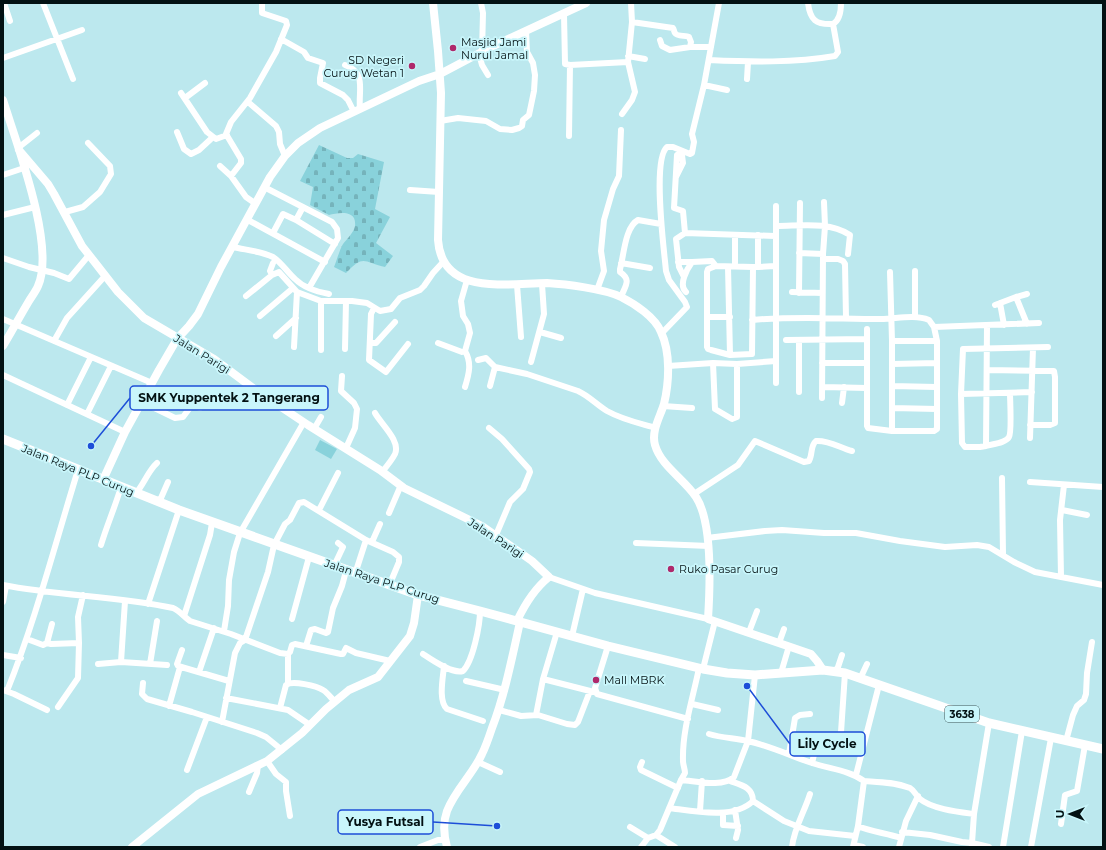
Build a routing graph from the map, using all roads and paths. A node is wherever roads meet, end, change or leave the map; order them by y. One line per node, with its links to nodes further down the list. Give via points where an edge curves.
1 (4, 3): 12 (street)
2 (43, 3): 17 (street)
3 (262, 3): 18 (street, via 264,15 286,21)
4 (433, 3): 30 (street)
5 (481, 3): 22 (street)
6 (586, 3): 11 (street)
7 (631, 3): 13 (street)
8 (719, 3): 21 (street)
9 (808, 3): 14 (street, via 815,21 820,24)
10 (841, 3): 14 (street, via 837,21)
11 (564, 14): 16 (street); 29 (street, via 564,62)
12 (10, 21)
13 (632, 22): 20 (street, via 673,28 676,34 690,37); 24 (street)
14 (833, 24): 27 (street, via 838,52 835,56 807,60)
15 (82, 30): 17 (street)
16 (526, 31): 22 (street); 43 (street, via 527,52 533,63 535,82 529,115 524,119 522,126 512,130 500,129 486,121 458,118)
17 (57, 38): 23 (street); 32 (street)
18 (282, 39): 40 (street); 41 (street, via 304,52 308,58 323,64 320,83 343,95)
19 (660, 40): 20 (street, via 662,46 668,49)
20 (690, 47): 21 (street)
21 (711, 47): 26 (street)
22 (481, 53): 30 (street); 31 (street, via 482,65)
23 (3, 58)
24 (628, 59): 25 (street); 29 (street); 42 (street, via 635,92)
25 (646, 59)
26 (709, 60): 27 (street); 35 (street)
27 (748, 62): 33 (street)
28 (345, 65): 41 (street, via 356,70 359,76)
29 (570, 65): 48 (street)
30 (440, 74): 41 (street, via 419,80); 43 (street)
31 (488, 75)
32 (73, 79)
33 (747, 79)
34 (205, 83): 38 (street)
35 (704, 84): 36 (street); 71 (street, via 692,134 692,153 667,147 662,154)
36 (727, 90)
37 (181, 93): 38 (street)
38 (185, 98): 49 (street)
39 (3, 100): 51 (street, Jalan Parigi)
40 (248, 102): 47 (street, via 231,122); 52 (street, via 276,126)
41 (357, 110): 52 (street, via 320,128 298,143)
42 (622, 114)
43 (440, 121): 60 (street)
44 (621, 130): 110 (street, via 619,176 612,188 604,220 601,259 604,271)
45 (177, 132): 49 (street, via 184,149 191,154)
46 (37, 133): 51 (street)
47 (226, 135): 49 (street); 56 (street, via 241,159)
48 (569, 136)
49 (213, 138)
50 (88, 143): 67 (street, via 110,166 111,174 100,192 83,206)
51 (18, 149): 54 (street); 67 (street, Jalan Parigi, via 48,184)
52 (285, 156): 58 (street)
53 (220, 166): 56 (street)
54 (24, 168): 55 (street); 64 (street)
55 (3, 175)
56 (231, 176): 63 (street, via 246,197)
57 (676, 177): 76 (street, via 674,208 683,211)
58 (264, 188): 63 (street); 66 (street)
59 (410, 190): 60 (street)
60 (439, 192): 87 (street, via 438,240)
61 (824, 202): 74 (street)
62 (800, 203): 73 (street)
63 (256, 204): 69 (street)
64 (35, 206): 68 (street); 99 (street, via 42,249)
65 (776, 206): 72 (street)
66 (303, 207): 70 (street); 80 (street, via 332,222 338,234)
67 (65, 212): 84 (street, Jalan Parigi)
68 (3, 215)
69 (248, 220): 75 (street); 81 (street)
70 (296, 220): 75 (street, via 283,214); 80 (street)
71 (661, 224): 92 (street, via 639,220 634,223); 143 (street, via 666,271 686,307)
72 (776, 226): 73 (street); 79 (street)
73 (800, 226): 74 (street); 82 (street)
74 (825, 226): 83 (street, via 837,228 850,235); 85 (street)
75 (273, 233): 88 (street)
76 (686, 233): 77 (street); 89 (street, via 676,239)
77 (735, 235): 78 (street); 93 (street)
78 (758, 235): 79 (street); 97 (street)
79 (775, 236): 95 (street)
80 (335, 244): 88 (street)
81 (233, 247): 108 (street, via 271,256 296,280); 146 (street, via 198,314)
82 (799, 253): 85 (street); 113 (street)
83 (848, 254)
84 (89, 255): 99 (street, via 69,279); 103 (street, Jalan Parigi)
85 (823, 257): 114 (street); 130 (street, via 838,259 845,264)
86 (3, 258): 99 (street)
87 (444, 261): 105 (street, via 451,271); 122 (street, via 420,290 400,298 390,309 380,311)
88 (325, 262): 108 (street)
89 (678, 262): 90 (street); 104 (street)
90 (692, 262): 94 (street, via 712,261); 104 (street)
91 (273, 263): 102 (street, via 270,271)
92 (621, 263): 98 (street); 118 (street, via 620,271 627,279)
93 (735, 263)
94 (716, 266): 96 (street); 124 (street, via 707,272)
95 (776, 266): 97 (street); 128 (street)
96 (728, 267): 97 (street); 127 (street)
97 (755, 267): 133 (street)
98 (650, 268)
99 (42, 269): 136 (street, via 38,285)
100 (890, 272): 132 (street)
101 (915, 272): 125 (street)
102 (272, 275): 109 (street, via 279,272 283,274); 117 (street)
103 (105, 276): 146 (street, Jalan Parigi, via 144,318); 152 (street, via 70,313)
104 (684, 277): 111 (street, via 682,287)
105 (467, 280): 106 (street, via 483,284); 165 (street, via 461,300 463,316 470,333)
106 (516, 284): 107 (street); 145 (street)
107 (542, 284): 110 (street, via 561,284); 142 (street, via 544,314)
108 (309, 288): 115 (street)
109 (295, 290): 120 (street); 123 (street); 126 (street)
110 (597, 290): 118 (street)
111 (686, 292)
112 (792, 292): 113 (street)
113 (799, 292): 114 (street)
114 (822, 293): 129 (street)
115 (329, 294)
116 (1026, 294): 119 (street)
117 (246, 296)
118 (621, 297): 143 (street, via 652,319)
119 (1016, 297): 137 (street); 138 (street, via 998,304)
120 (321, 301): 121 (street); 164 (street)
121 (346, 301): 122 (street, via 367,303); 163 (street)
122 (374, 308): 155 (street, via 371,314)
123 (260, 316)
124 (707, 317): 127 (street); 166 (street, via 708,349)
125 (915, 317): 132 (street); 140 (street, via 929,320)
126 (296, 318): 144 (street); 159 (street)
127 (730, 318): 166 (street)
128 (776, 318): 129 (street); 133 (street); 169 (street)
129 (823, 318): 130 (street); 151 (street)
130 (846, 318): 132 (street)
131 (3, 319): 136 (street)
132 (892, 319): 153 (street)
133 (752, 320): 166 (street, via 752,354)
134 (395, 322): 155 (street, via 376,343)
135 (1039, 323): 137 (street)
136 (16, 324): 152 (street); 158 (street)
137 (1027, 324): 138 (street)
138 (1004, 325): 139 (street)
139 (987, 326): 140 (street); 161 (street)
140 (934, 327): 154 (street)
141 (868, 329): 148 (street)
142 (540, 332): 147 (street); 170 (street)
143 (662, 333): 178 (street)
144 (276, 336)
145 (521, 337)
146 (177, 338): 185 (street); 211 (street, Jalan Parigi, via 199,349)
147 (561, 338)
148 (867, 339): 151 (street); 175 (street)
149 (786, 340): 150 (street)
150 (799, 340): 151 (street); 193 (street)
151 (823, 340): 171 (street)
152 (54, 341): 167 (street)
153 (892, 341): 154 (street); 176 (street)
154 (937, 341): 172 (street)
155 (370, 343): 157 (street, via 369,360 386,372)
156 (438, 343): 165 (street)
157 (408, 344)
158 (3, 346)
159 (294, 347)
160 (1048, 347): 162 (street)
161 (988, 348): 162 (street); 180 (street); 197 (street, via 962,350)
162 (1034, 348): 181 (street)
163 (345, 349)
164 (321, 350)
165 (465, 351): 188 (street, via 470,368)
166 (730, 355)
167 (91, 357): 177 (street); 201 (street)
168 (478, 360): 179 (street, via 486,358)
169 (776, 361): 174 (street); 184 (street)
170 (531, 362)
171 (822, 363): 175 (street); 189 (street)
172 (937, 363): 176 (street); 191 (street)
173 (713, 364): 174 (street); 174 (street, via 715,409 732,419 737,417); 178 (street)
174 (738, 364)
175 (867, 364): 192 (street)
176 (892, 364): 187 (street)
177 (111, 366): 185 (street); 209 (street)
178 (668, 366): 203 (street)
179 (495, 367): 186 (street); 214 (street, via 527,374 584,393 607,411)
180 (987, 370): 181 (street); 195 (street)
181 (1033, 370): 194 (street); 212 (street, via 1052,370 1055,373 1055,423)
182 (3, 375): 201 (street)
183 (342, 376): 221 (street, via 341,391 357,409 355,428)
184 (776, 383)
185 (151, 385): 199 (street); 202 (street)
186 (490, 386)
187 (892, 386): 191 (street); 206 (street)
188 (465, 387)
189 (823, 387): 190 (street); 198 (street)
190 (844, 387): 192 (street); 200 (street)
191 (936, 387): 207 (street)
192 (867, 388): 216 (street, via 867,426 870,429)
193 (799, 392)
194 (1032, 392): 196 (street); 212 (street)
195 (986, 393): 196 (street); 197 (street); 220 (street)
196 (1010, 393): 220 (street, via 1010,436)
197 (961, 394): 220 (street, via 963,446)
198 (822, 398)
199 (142, 402): 202 (street, via 176,418 183,417); 217 (street)
200 (842, 403)
201 (67, 405): 209 (street)
202 (192, 405): 204 (street)
203 (663, 406): 205 (street); 214 (street)
204 (200, 408)
205 (692, 408)
206 (892, 408): 207 (street); 216 (street)
207 (937, 409): 216 (street, via 936,431)
208 (375, 413): 225 (street, via 392,436 396,447 394,455)
209 (87, 414): 217 (street)
210 (321, 417): 215 (street)
211 (304, 422): 215 (street, Jalan Parigi); 245 (street)
212 (1030, 425): 218 (street)
213 (489, 428): 246 (street, via 502,439 530,472 523,489 510,502)
214 (656, 428): 236 (street, via 655,443 660,455)
215 (314, 429): 221 (street, Jalan Parigi)
216 (892, 431)
217 (125, 432): 228 (street)
218 (1030, 438)
219 (3, 439): 224 (main road, Jalan Raya PLP Curug)
220 (986, 446)
221 (346, 448): 225 (street, Jalan Parigi)
222 (852, 451): 236 (street, via 831,443 816,441 812,446 809,461 804,462 755,441 737,466)
223 (157, 463): 235 (street)
224 (78, 470): 228 (main road, Jalan Raya PLP Curug); 265 (street)
225 (382, 472): 231 (street, Jalan Parigi)
226 (338, 473): 239 (street)
227 (1002, 478): 255 (street)
228 (103, 480): 233 (main road, Jalan Raya PLP Curug)
229 (168, 482): 237 (street, via 161,498)
230 (1030, 482): 232 (street)
231 (401, 485): 241 (street); 246 (street, Jalan Parigi)
232 (1064, 485): 234 (street); 240 (street)
233 (121, 487): 235 (main road, Jalan Raya PLP Curug); 252 (street)
234 (1103, 487)
235 (136, 493): 237 (main road, Jalan Raya PLP Curug)
236 (694, 494): 247 (street, via 702,510)
237 (156, 501): 238 (main road, Jalan Raya PLP Curug)
238 (179, 510): 243 (main road, Jalan Raya PLP Curug); 270 (street)
239 (319, 510): 248 (street); 253 (street, via 304,502 299,503)
240 (1062, 510): 242 (street); 260 (street)
241 (389, 513)
242 (1087, 515)
243 (212, 522): 245 (main road, Jalan Raya PLP Curug); 273 (street)
244 (380, 524): 249 (street)
245 (240, 533): 253 (main road, Jalan Raya PLP Curug); 281 (street, via 228,580 228,606)
246 (496, 535): 259 (street, Jalan Parigi)
247 (707, 538): 254 (street); 255 (street, via 782,530 856,533 945,547 972,544)
248 (366, 540): 249 (street); 258 (street)
249 (372, 542): 263 (street, via 400,558)
250 (636, 543): 254 (street)
251 (338, 544): 257 (street, via 343,546)
252 (101, 545)
253 (274, 545): 256 (main road, Jalan Raya PLP Curug); 286 (street, via 268,572)
254 (709, 546): 275 (street)
255 (1003, 555): 260 (street, via 1035,572)
256 (309, 557): 257 (main road, Jalan Raya PLP Curug); 274 (street)
257 (334, 566): 258 (main road, Jalan Raya PLP Curug)
258 (350, 572): 263 (main road, Jalan Raya PLP Curug); 291 (street, via 333,608 328,632 311,630)
259 (549, 577): 264 (street, Jalan Parigi); 277 (street, via 528,600)
260 (1061, 577): 261 (street)
261 (1103, 585)
262 (5, 586): 265 (street); 269 (street)
263 (389, 586): 267 (main road, Jalan Raya PLP Curug)
264 (583, 589): 275 (street, Jalan Parigi); 284 (street)
265 (42, 592): 266 (street); 285 (street)
266 (83, 595): 268 (street); 289 (street, via 78,617)
267 (418, 595): 271 (main road, Jalan Raya PLP Curug); 300 (street, via 410,636)
268 (125, 601): 270 (street); 301 (street)
269 (3, 602)
270 (148, 604): 273 (street, via 173,608)
271 (480, 611): 277 (main road, Jalan Raya PLP Curug); 306 (street, via 475,643 465,668 456,671)
272 (757, 611): 283 (street)
273 (184, 616): 279 (street, via 190,621)
274 (292, 619)
275 (711, 620): 283 (street, Jalan Parigi); 308 (street)
276 (157, 621): 303 (street)
277 (518, 622): 282 (main road, Jalan Raya PLP Curug); 323 (street)
278 (52, 624): 288 (street)
279 (214, 628): 281 (street); 310 (street)
280 (784, 629): 290 (street)
281 (224, 631): 286 (street)
282 (557, 632): 284 (main road, Jalan Raya PLP Curug); 316 (street)
283 (748, 632): 290 (street, Jalan Parigi)
284 (572, 636): 292 (main road, Jalan Raya PLP Curug)
285 (27, 639): 288 (street); 299 (street)
286 (245, 640): 295 (street); 317 (street, via 236,649)
287 (1092, 642): 346 (street, via 1086,694 1073,715)
288 (47, 643): 289 (street)
289 (79, 643): 329 (street, via 78,678)
290 (779, 643): 293 (street, Jalan Parigi)
291 (306, 646): 295 (street, via 294,644); 300 (street, via 341,654 346,648)
292 (608, 646): 308 (main road, Jalan Raya PLP Curug); 324 (street)
293 (789, 646): 309 (street, Jalan Parigi, via 811,654); 312 (street)
294 (182, 650): 307 (street, via 178,664)
295 (288, 654): 320 (street)
296 (423, 654): 306 (street)
297 (3, 655): 299 (street)
298 (842, 655): 311 (street)
299 (21, 658): 322 (street)
300 (390, 661): 326 (street, via 378,677 349,690)
301 (121, 662): 302 (street); 303 (street)
302 (98, 664)
303 (150, 664): 305 (street)
304 (867, 664): 315 (street)
305 (167, 665)
306 (444, 666): 338 (street, via 443,705 447,709)
307 (180, 667): 310 (street); 328 (street)
308 (701, 668): 314 (main road, Jalan Raya PLP Curug); 327 (street)
309 (823, 670): 311 (main road, 3638); 312 (main road, Jalan Raya PLP Curug)
310 (199, 672): 317 (street)
311 (834, 672): 313 (main road, 3638)
312 (781, 673): 314 (main road, Jalan Raya PLP Curug)
313 (845, 674): 315 (main road, 3638); 348 (street)
314 (755, 675): 345 (street)
315 (860, 679): 321 (main road, 3638)
316 (543, 680): 324 (street); 335 (street)
317 (229, 681): 325 (street)
318 (466, 681): 323 (street)
319 (143, 683): 328 (street, via 144,697)
320 (288, 683): 326 (street, via 317,688); 330 (street)
321 (878, 685): 340 (main road, 3638); 351 (street)
322 (5, 690): 331 (street)
323 (505, 690): 332 (street)
324 (593, 692): 335 (street, via 575,725); 337 (street)
325 (226, 698): 330 (street); 339 (street)
326 (335, 702): 341 (street)
327 (692, 704): 333 (street); 337 (street)
328 (169, 706): 336 (street)
329 (58, 707)
330 (280, 708): 341 (street, via 288,710)
331 (47, 710)
332 (499, 710): 335 (street, via 521,716); 354 (street)
333 (718, 710)
334 (810, 714): 352 (street, via 795,718)
335 (536, 715)
336 (207, 717): 339 (street); 358 (street)
337 (688, 719): 361 (street, via 683,758 685,774)
338 (483, 721)
339 (222, 722): 350 (street, via 266,737)
340 (989, 723): 342 (main road, 3638); 374 (street)
341 (310, 725): 350 (street)
342 (1022, 731): 344 (main road, 3638); 397 (street)
343 (709, 734): 345 (street)
344 (1051, 738): 346 (main road, 3638); 398 (street)
345 (748, 741): 352 (street); 363 (street, via 734,777)
346 (1066, 741): 347 (main road, 3638)
347 (1085, 745): 349 (main road, 3638); 376 (street, via 1077,791 1065,795)
348 (840, 748): 351 (street); 356 (street, via 817,742)
349 (1103, 749)
350 (282, 750): 353 (street)
351 (862, 752): 360 (street)
352 (789, 754): 356 (street)
353 (266, 761): 357 (street); 375 (street, via 286,782)
354 (478, 762): 359 (street); 386 (street, via 447,812)
355 (642, 762): 365 (street, via 641,770)
356 (812, 763): 360 (street)
357 (258, 765): 366 (street, via 258,773); 389 (street, via 198,794)
358 (187, 770)
359 (500, 772)
360 (856, 775): 364 (street)
361 (681, 780): 362 (street); 365 (street)
362 (702, 781): 363 (street); 372 (street)
363 (730, 781): 369 (street, via 747,787 751,791)
364 (864, 781): 368 (street, via 901,785 914,791); 379 (street)
365 (678, 788): 370 (street)
366 (249, 792)
367 (810, 794): 380 (street)
368 (918, 796): 374 (street, via 935,806); 382 (street)
369 (753, 801): 371 (street, via 748,806); 380 (street)
370 (669, 808): 372 (street); 381 (street)
371 (735, 810): 373 (street); 378 (street)
372 (700, 811): 373 (street)
373 (723, 813): 378 (street, via 723,825)
374 (974, 814): 387 (street)
375 (290, 816)
376 (1061, 824)
377 (630, 826): 384 (street)
378 (738, 826): 385 (street)
379 (858, 826): 382 (street); 383 (street)
380 (796, 827): 383 (street); 393 (street)
381 (656, 834): 384 (street); 392 (street)
382 (902, 835): 387 (street, via 930,835); 395 (street)
383 (855, 836): 388 (street)
384 (648, 838): 391 (street)
385 (736, 838)
386 (446, 843): 390 (street, via 438,840)
387 (972, 845): 396 (street)
388 (854, 846): 394 (street)
389 (132, 847)
390 (420, 847)
391 (641, 847)
392 (675, 847)
393 (792, 847)
394 (863, 847)
395 (899, 847)
396 (989, 847)
397 (1003, 847)
398 (1031, 847)

